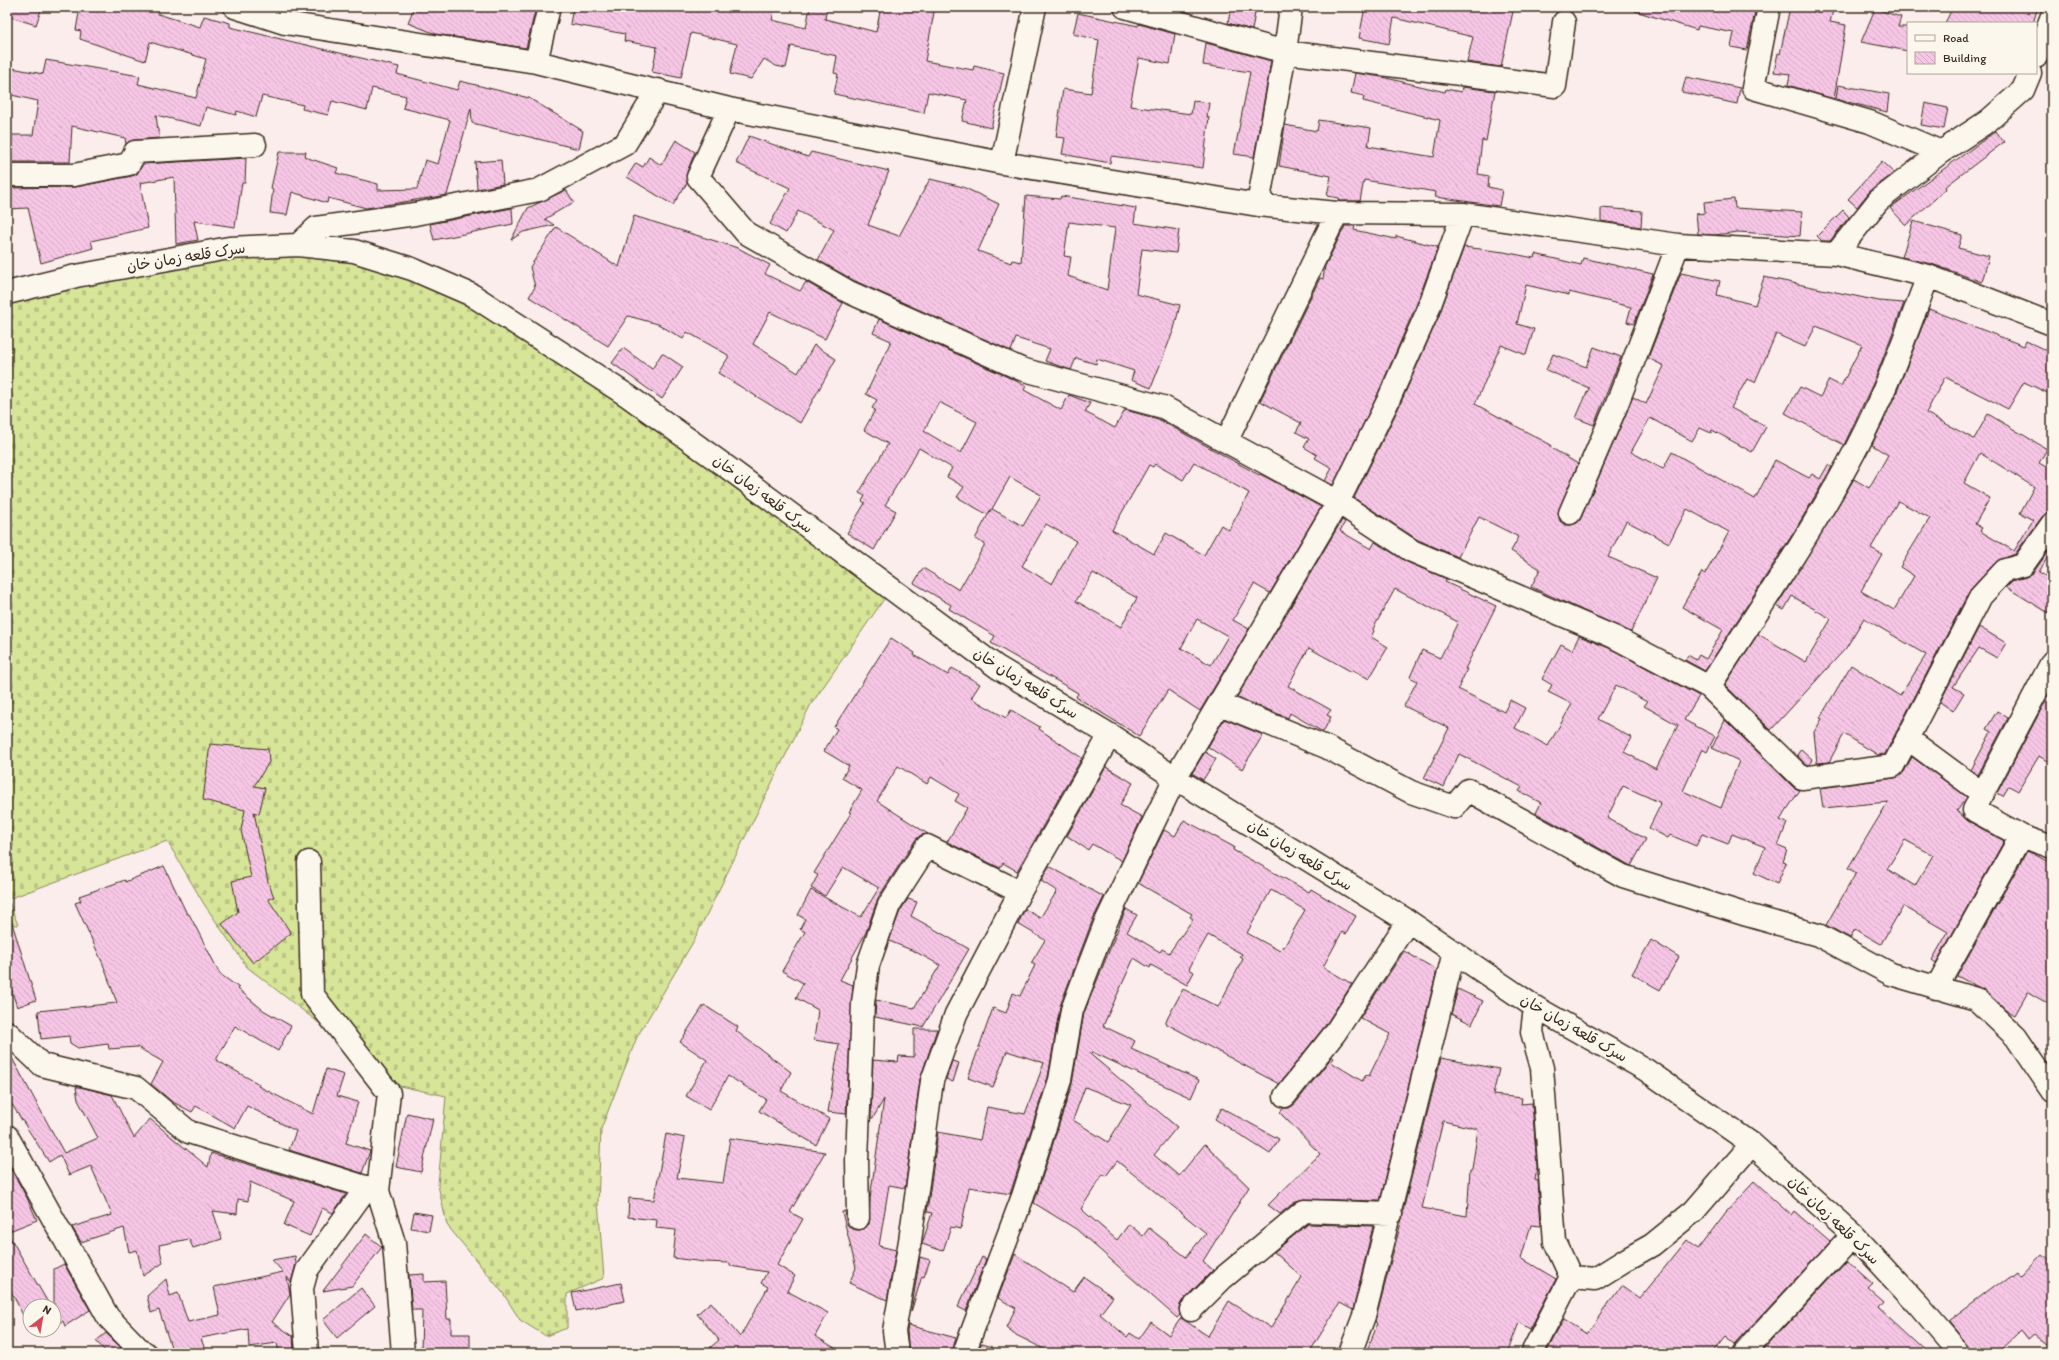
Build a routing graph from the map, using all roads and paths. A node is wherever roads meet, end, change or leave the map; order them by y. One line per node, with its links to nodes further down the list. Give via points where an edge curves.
1 (235, 7): 7 (street)
2 (549, 7): 12 (street)
3 (1035, 7): 18 (street)
4 (1125, 7): 10 (street)
5 (1291, 7): 10 (street)
6 (1769, 7): 17 (street, via 1753,88 1870,122)
7 (290, 15): 12 (street)
8 (2052, 16): 11 (street)
9 (1564, 22): 10 (street, via 1556,86)
10 (1285, 52): 20 (street)
11 (2037, 54)
12 (536, 62): 14 (street)
13 (2030, 74): 17 (street, via 2023,90 1988,121)
14 (658, 90): 15 (street); 23 (street, via 625,144 539,190 415,214 316,228)
15 (729, 109): 18 (street); 29 (street, via 698,177 746,233 849,292 1021,369 1162,407)
16 (256, 145): 19 (street, via 135,152 129,164 74,175)
17 (1941, 152): 25 (street, via 1878,201)
18 (1002, 163): 20 (street)
19 (7, 175)
20 (1258, 205): 21 (street)
21 (1337, 213): 22 (street); 29 (street)
22 (1463, 214): 24 (street); 30 (street, via 1427,313 1387,403)
23 (298, 245): 27 (street, سرک قلعه زمان خان, via 229,248 76,276); 36 (street, سرک قلعه زمان خان, via 354,251 412,269 472,295 628,396 997,667)
24 (1678, 245): 25 (street); 31 (street, via 1615,408)
25 (1836, 254): 26 (street)
26 (1928, 276): 28 (street); 34 (street, via 1889,380 1857,446 1813,528)
27 (7, 293)
28 (2052, 324)
29 (1227, 440): 30 (street)
30 (1338, 502): 34 (street, via 1412,551 1614,637); 35 (street)
31 (1570, 512)
32 (2052, 524): 37 (street, via 2023,566 2005,570 1982,596)
33 (2052, 662): 39 (street)
34 (1709, 687): 37 (street, via 1802,778 1893,766)
35 (1220, 704): 38 (street); 46 (street, via 1326,747 1411,792 1454,807 1468,790 1623,876 1747,915 1818,934 1891,974)
36 (1110, 735): 38 (street, سرک قلعه زمان خان); 43 (street)
37 (1907, 738): 39 (street)
38 (1176, 778): 44 (street, سرک قلعه زمان خان); 63 (street, via 1105,924 1072,1010 1060,1080 1023,1196)
39 (1983, 794): 40 (street, via 1974,810)
40 (2021, 836): 41 (street); 46 (street)
41 (2052, 847)
42 (309, 862): 53 (street, via 312,994 389,1093)
43 (1020, 892): 55 (street, via 927,846 889,905 868,965 863,1003 857,1160); 62 (street, via 956,1014 932,1081 910,1241 894,1331)
44 (1408, 921): 45 (street, سرک قلعه زمان خان); 50 (street, via 1335,1033)
45 (1454, 952): 47 (street, سرک قلعه زمان خان); 54 (street)
46 (1936, 988): 49 (street, via 1976,999 2016,1037)
47 (1535, 1007): 52 (street, سرک قلعه زمان خان, via 1646,1070); 57 (street, via 1532,1032 1542,1068 1555,1242)
48 (7, 1032): 53 (street, via 42,1065 136,1088 189,1132)
49 (2052, 1090)
50 (1285, 1096)
51 (7, 1136): 59 (street, via 108,1317)
52 (1752, 1144): 56 (street, سرک قلعه زمان خان); 57 (street, via 1694,1211 1652,1246 1595,1280)
53 (372, 1189): 60 (street, via 307,1270 302,1288); 61 (street, via 394,1243)
54 (1391, 1214): 58 (street, via 1304,1211 1223,1278); 64 (street, via 1364,1316)
55 (858, 1218)
56 (1853, 1235): 66 (street); 67 (street, سرک قلعه زمان خان, via 1918,1305)
57 (1571, 1277): 65 (street)
58 (1191, 1310)
59 (145, 1353)
60 (307, 1353)
61 (404, 1353)
62 (897, 1353)
63 (964, 1353)
64 (1350, 1353)
65 (1532, 1353)
66 (1744, 1353)
67 (1958, 1353)

